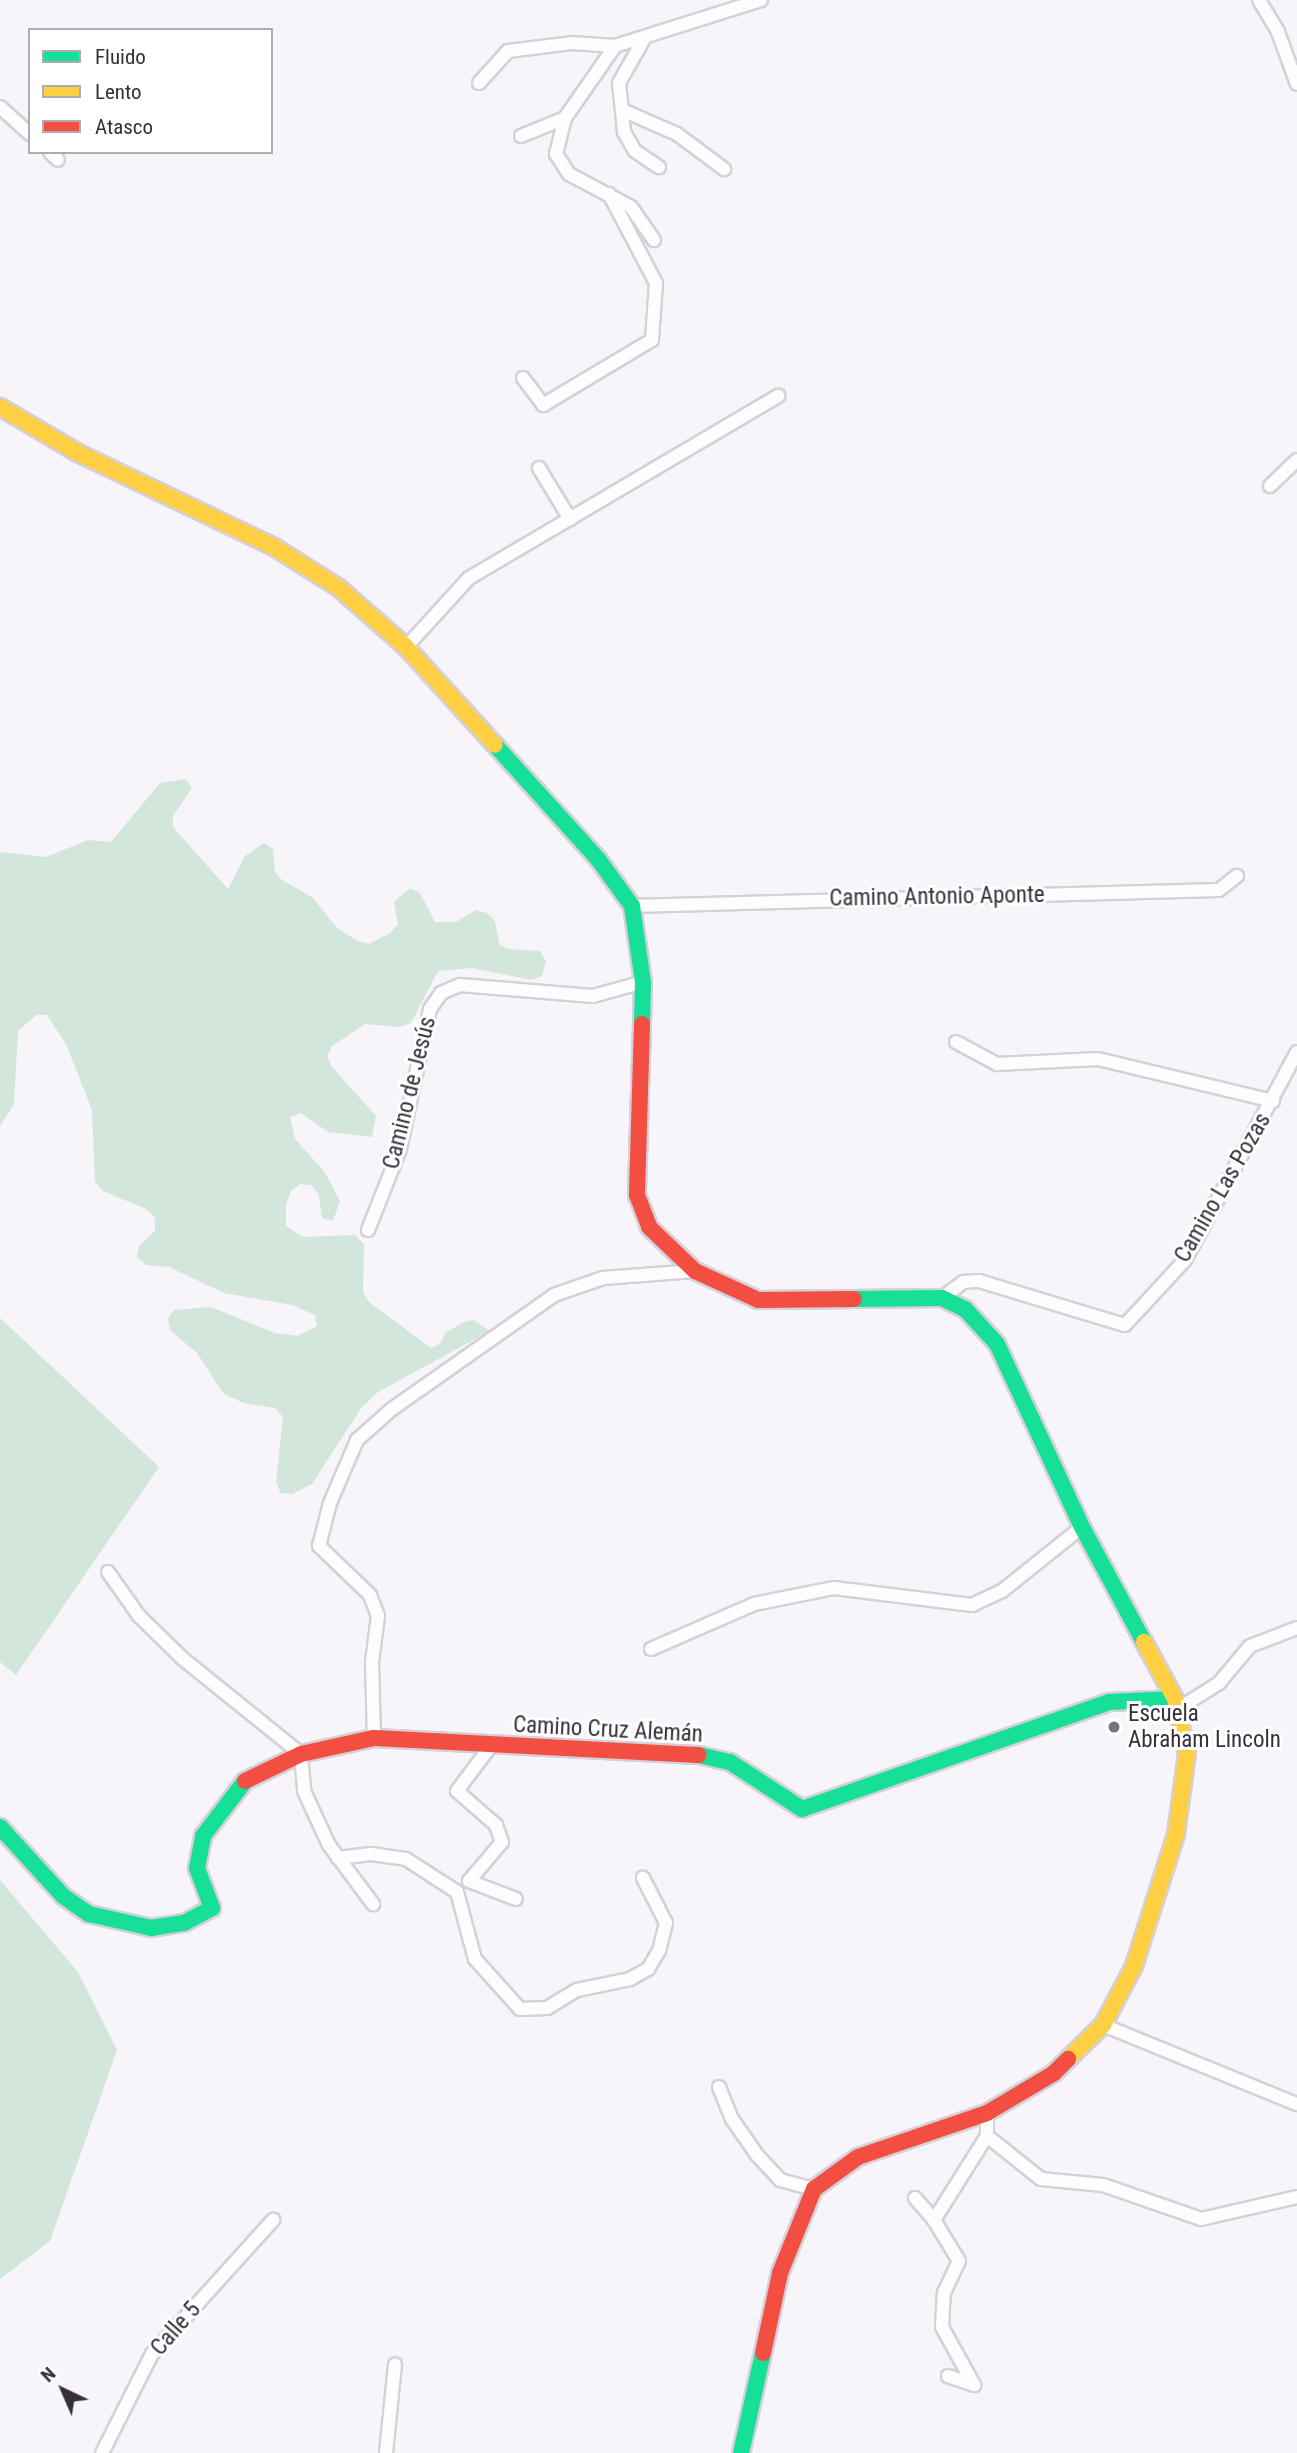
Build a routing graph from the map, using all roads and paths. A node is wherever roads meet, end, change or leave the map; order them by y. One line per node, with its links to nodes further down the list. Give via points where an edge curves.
1 (761, 0): 3 (street)
2 (1259, 0): 6 (street, via 1278,32)
3 (645, 37): 4 (street); 8 (street, via 619,83)
4 (615, 47): 5 (street, via 572,43 508,51); 9 (street)
5 (479, 83)
6 (1297, 84)
7 (0, 107): 10 (street)
8 (622, 110): 12 (street, via 624,132 635,150); 13 (street, via 677,134)
9 (565, 118): 11 (street); 14 (street, via 556,154 569,174)
10 (28, 132)
11 (521, 136)
12 (659, 167)
13 (724, 169)
14 (609, 194): 15 (street, via 631,208); 16 (street, via 656,282 652,341 544,405)
15 (654, 240)
16 (523, 378)
17 (778, 396): 22 (street)
18 (0, 407): 23 (street, via 78,453 274,547 338,588)
19 (1297, 460): 21 (street)
20 (539, 468): 22 (street)
21 (1270, 486)
22 (570, 519): 23 (street, via 469,578)
23 (406, 648): 25 (street, via 598,859)
24 (1237, 876): 25 (street, Camino Antonio Aponte, via 1219,890)
25 (632, 906): 26 (street)
26 (643, 982): 30 (street, Camino de Jesús, via 593,996 460,985 441,993 430,1009 400,1149); 31 (street, via 637,1195 649,1227)
27 (956, 1042): 29 (street, via 997,1064 1098,1059)
28 (1297, 1052): 29 (street, Camino Las Pozas)
29 (1273, 1101): 32 (street, Camino Las Pozas, via 1185,1260 1125,1325 979,1281 963,1282)
30 (368, 1230)
31 (695, 1271): 32 (street, via 758,1300); 38 (street, via 603,1278 554,1295 392,1409 357,1440 330,1503 319,1546 370,1595 378,1616 372,1662)
32 (942, 1298): 33 (street, via 965,1309 998,1344)
33 (1082, 1527): 36 (street, via 1002,1591 972,1605 834,1588 754,1604); 37 (street)
34 (108, 1572): 40 (street, via 139,1616 182,1658)
35 (1297, 1628): 37 (street, via 1250,1646 1219,1683)
36 (651, 1649)
37 (1176, 1704): 39 (street, Camino Cruz Alemán, via 1109,1702 802,1809 730,1762 708,1755); 46 (street, via 1186,1754 1176,1834 1134,1966)
38 (374, 1738): 39 (street, Camino Cruz Alemán); 40 (street, Camino Cruz Alemán)
39 (490, 1747): 44 (street, via 457,1791 496,1825 502,1842 469,1881)
40 (300, 1754): 41 (street, Camino Cruz Alemán, via 249,1776 203,1836 197,1868 212,1908 184,1923 151,1928 89,1914 63,1896); 42 (street, via 303,1791)
41 (0, 1826)
42 (338, 1858): 43 (street, via 371,1854 406,1859 457,1892 475,1959 520,2009 547,2008 577,1990 630,1979 648,1969 659,1951 666,1923); 45 (street)
43 (643, 1878)
44 (516, 1899)
45 (373, 1904)
46 (1103, 2025): 48 (street); 49 (street, via 1054,2073)
47 (719, 2087): 51 (street, via 732,2119 780,2180)
48 (1297, 2104)
49 (987, 2113): 50 (street); 51 (street, via 858,2157)
50 (987, 2136): 52 (street, via 1041,2179 1103,2185 1201,2219); 55 (street)
51 (814, 2189): 60 (street, via 780,2273)
52 (1297, 2197)
53 (915, 2198): 55 (street)
54 (274, 2220): 58 (street, Calle 5, via 152,2354)
55 (934, 2220): 57 (street, via 958,2261 944,2293 942,2327 974,2385)
56 (396, 2364): 59 (street)
57 (948, 2376)
58 (102, 2453)
59 (386, 2453)
60 (741, 2453)

